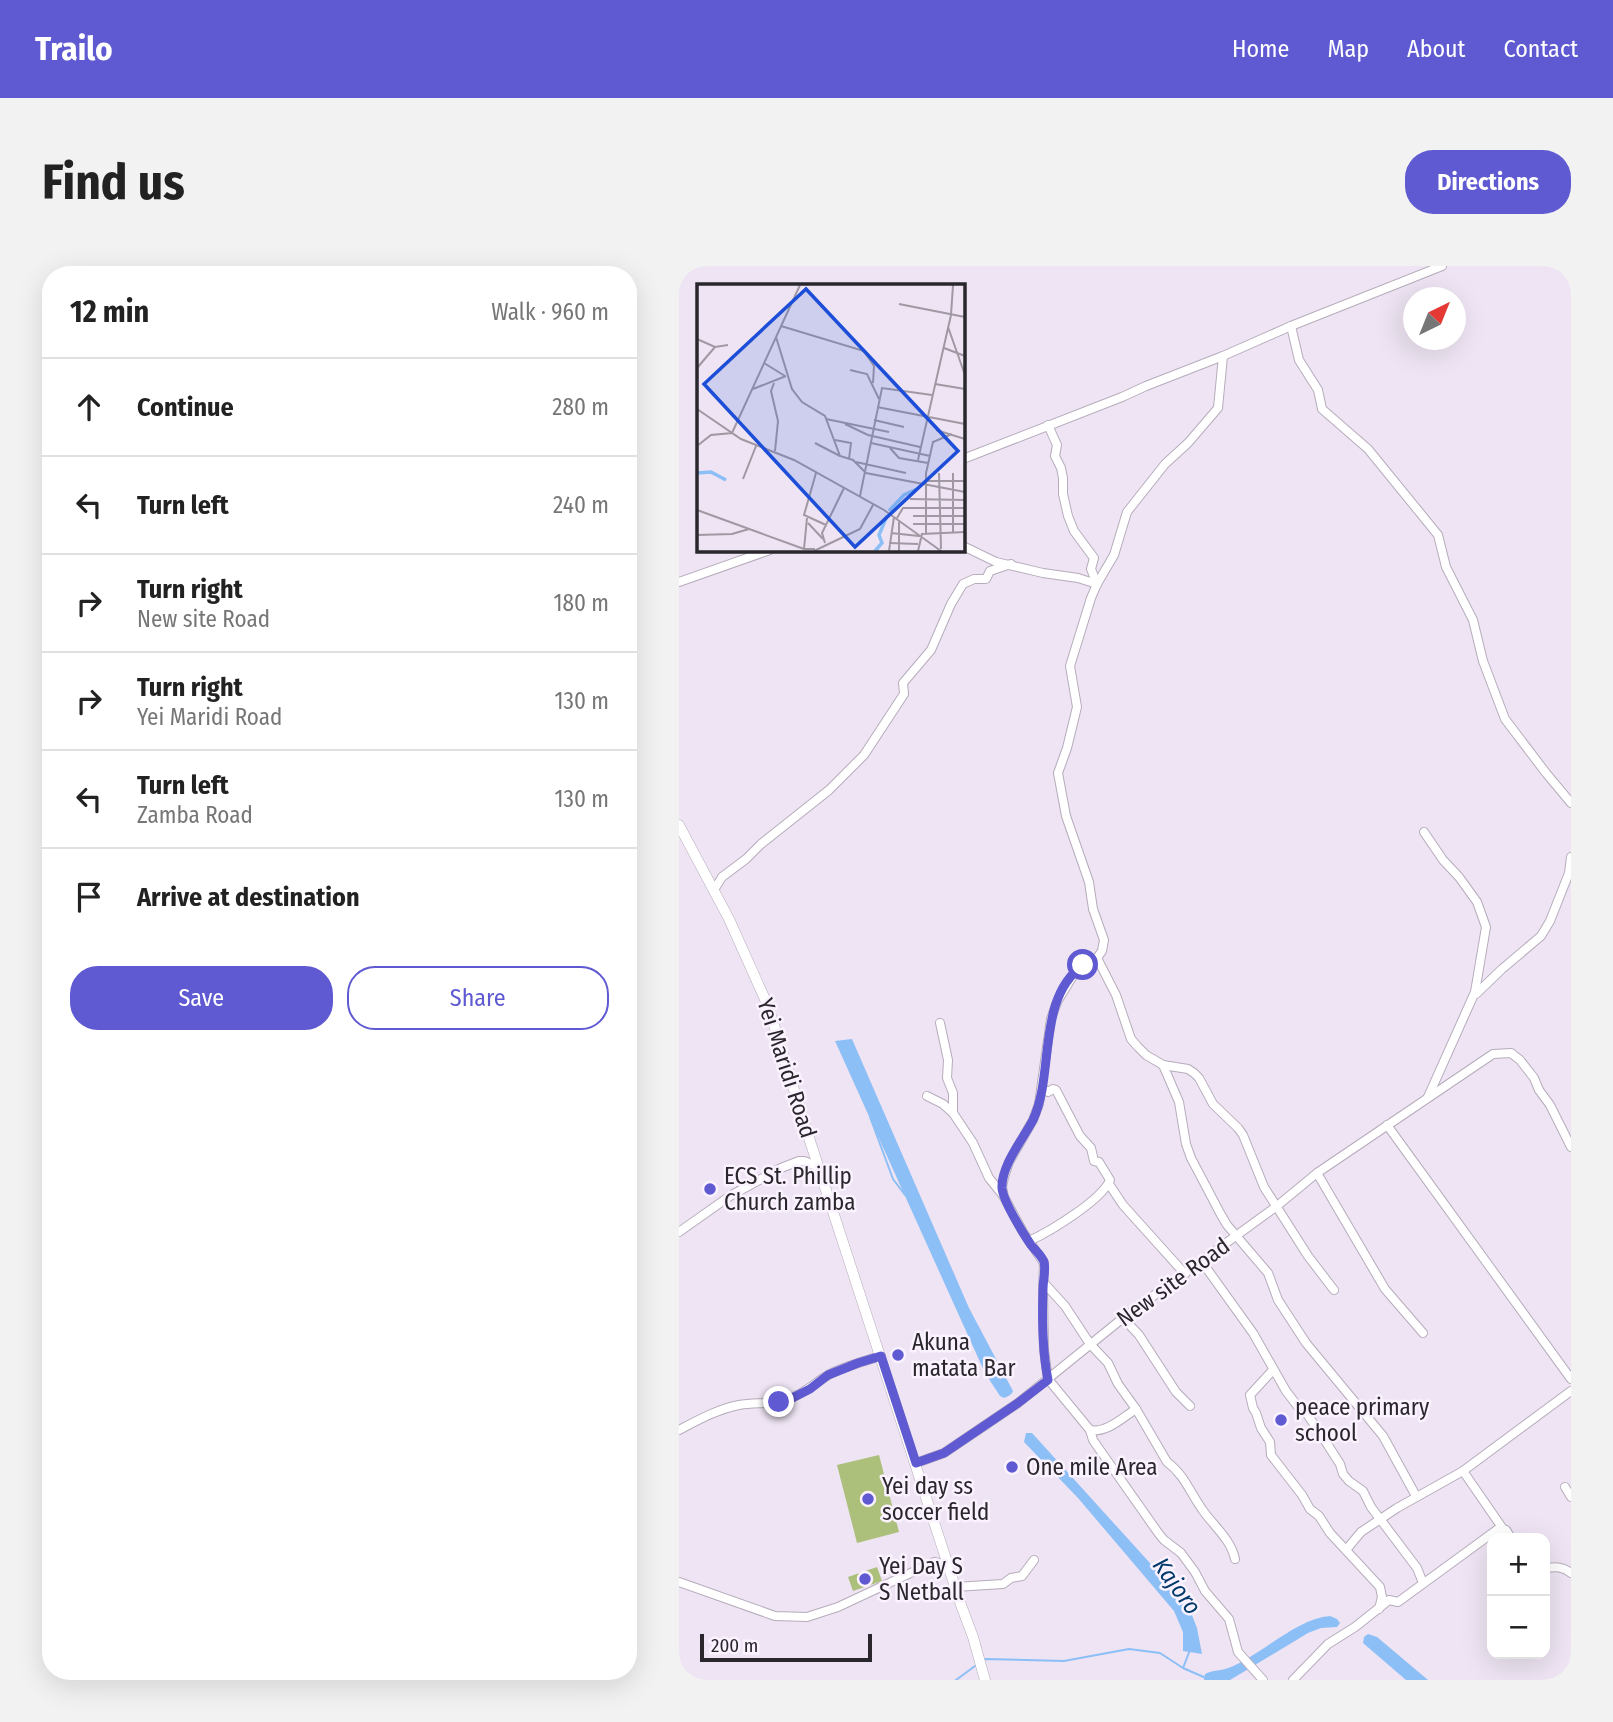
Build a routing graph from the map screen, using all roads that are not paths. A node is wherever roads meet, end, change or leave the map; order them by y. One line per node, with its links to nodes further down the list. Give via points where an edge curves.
1 (1442, 266): 2 (street)
2 (1291, 326): 3 (street); 11 (street, via 1299,360 1318,390 1322,409 1368,449 1438,535 1446,568 1473,620 1505,719)
3 (1223, 356): 4 (street); 10 (street, via 1218,408 1127,512 1114,555)
4 (1048, 425): 5 (street); 10 (street, via 1057,445 1055,456 1069,516 1094,558 1091,569)
5 (964, 459)
6 (964, 546): 8 (street, via 996,562)
7 (767, 551): 9 (street)
8 (1011, 564): 10 (street); 15 (street, via 991,571 986,579 963,584 931,650 903,683 904,694 863,755 829,790 722,877)
9 (679, 582)
10 (1097, 584): 16 (street, via 1070,666 1077,707 1058,773 1066,816 1103,934)
11 (1571, 803)
12 (679, 825): 15 (main road, Yei Maridi Road)
13 (1424, 832): 17 (street, via 1477,902 1486,927)
14 (1571, 857): 17 (street, via 1569,873 1541,936)
15 (714, 890): 26 (main road, Yei Maridi Road, via 768,1006)
16 (1097, 958): 19 (street, via 1131,1039); 20 (street, via 1076,971 1057,1002)
17 (1474, 996): 22 (street)
18 (940, 1023): 23 (street, via 949,1060)
19 (1163, 1065): 30 (street, via 1188,1069 1199,1078 1213,1104 1243,1135); 32 (street, via 1179,1102 1191,1158)
20 (1042, 1088): 28 (street, via 1056,1090); 29 (street, via 1033,1120 1009,1162)
21 (927, 1096): 23 (street)
22 (1428, 1097): 24 (street, New site Road); 25 (street, New site Road, via 1493,1054 1511,1053 1534,1078)
23 (953, 1113): 29 (street)
24 (1387, 1125): 27 (street, New site Road); 43 (street)
25 (1571, 1147)
26 (819, 1167): 31 (street, via 799,1161 781,1168 730,1196); 41 (main road, Yei Maridi Road)
27 (1317, 1173): 30 (street, New site Road); 39 (street, via 1385,1289)
28 (1109, 1184): 33 (street, via 1080,1210); 35 (street)
29 (1004, 1197): 33 (street)
30 (1277, 1206): 32 (street, New site Road); 37 (street)
31 (679, 1233)
32 (1237, 1236): 34 (street, New site Road); 53 (street, via 1268,1273 1278,1300 1306,1343 1383,1436)
33 (1029, 1241): 36 (street, via 1044,1263)
34 (1202, 1262): 35 (street, New site Road); 42 (street)
35 (1185, 1274): 38 (street, New site Road)
36 (1044, 1283): 40 (street); 44 (street)
37 (1334, 1290)
38 (1123, 1318): 40 (street, New site Road); 46 (street)
39 (1423, 1333)
40 (1090, 1344): 44 (street, New site Road); 47 (street, via 1108,1363)
41 (881, 1356): 48 (street, via 828,1375 790,1399 737,1405); 50 (main road, Yei Maridi Road)
42 (1273, 1370): 55 (street, via 1322,1436 1343,1474 1363,1491); 58 (street, via 1250,1395 1271,1455)
43 (1571, 1379)
44 (1048, 1380): 49 (street); 50 (street, New site Road, via 944,1453)
45 (1571, 1391): 51 (street)
46 (1190, 1406)
47 (1136, 1409): 49 (street, via 1109,1426); 59 (street)
48 (679, 1430)
49 (1090, 1430): 69 (street, via 1159,1534 1186,1559 1229,1619 1238,1652)
50 (916, 1463): 61 (main road, Yei Maridi Road)
51 (1463, 1471): 53 (street); 56 (street)
52 (1565, 1488): 54 (street)
53 (1416, 1496): 55 (street)
54 (1571, 1497)
55 (1381, 1519): 58 (street, via 1360,1532); 65 (street)
56 (1503, 1529): 57 (street); 65 (street)
57 (1508, 1533)
58 (1346, 1550): 67 (street, via 1380,1587)
59 (1235, 1559)
60 (1034, 1560): 66 (street, via 1022,1576 1003,1584)
61 (948, 1565): 64 (street, via 934,1562 807,1617 775,1616); 66 (main road, Yei Maridi Road)
62 (1550, 1567): 63 (street, via 1563,1567)
63 (1571, 1573)
64 (679, 1582)
65 (1423, 1583): 67 (street, via 1398,1602 1389,1600)
66 (955, 1587): 68 (main road, Yei Maridi Road)
67 (1379, 1609): 70 (street, via 1328,1644)
68 (985, 1680)
69 (1263, 1680)
70 (1293, 1680)

